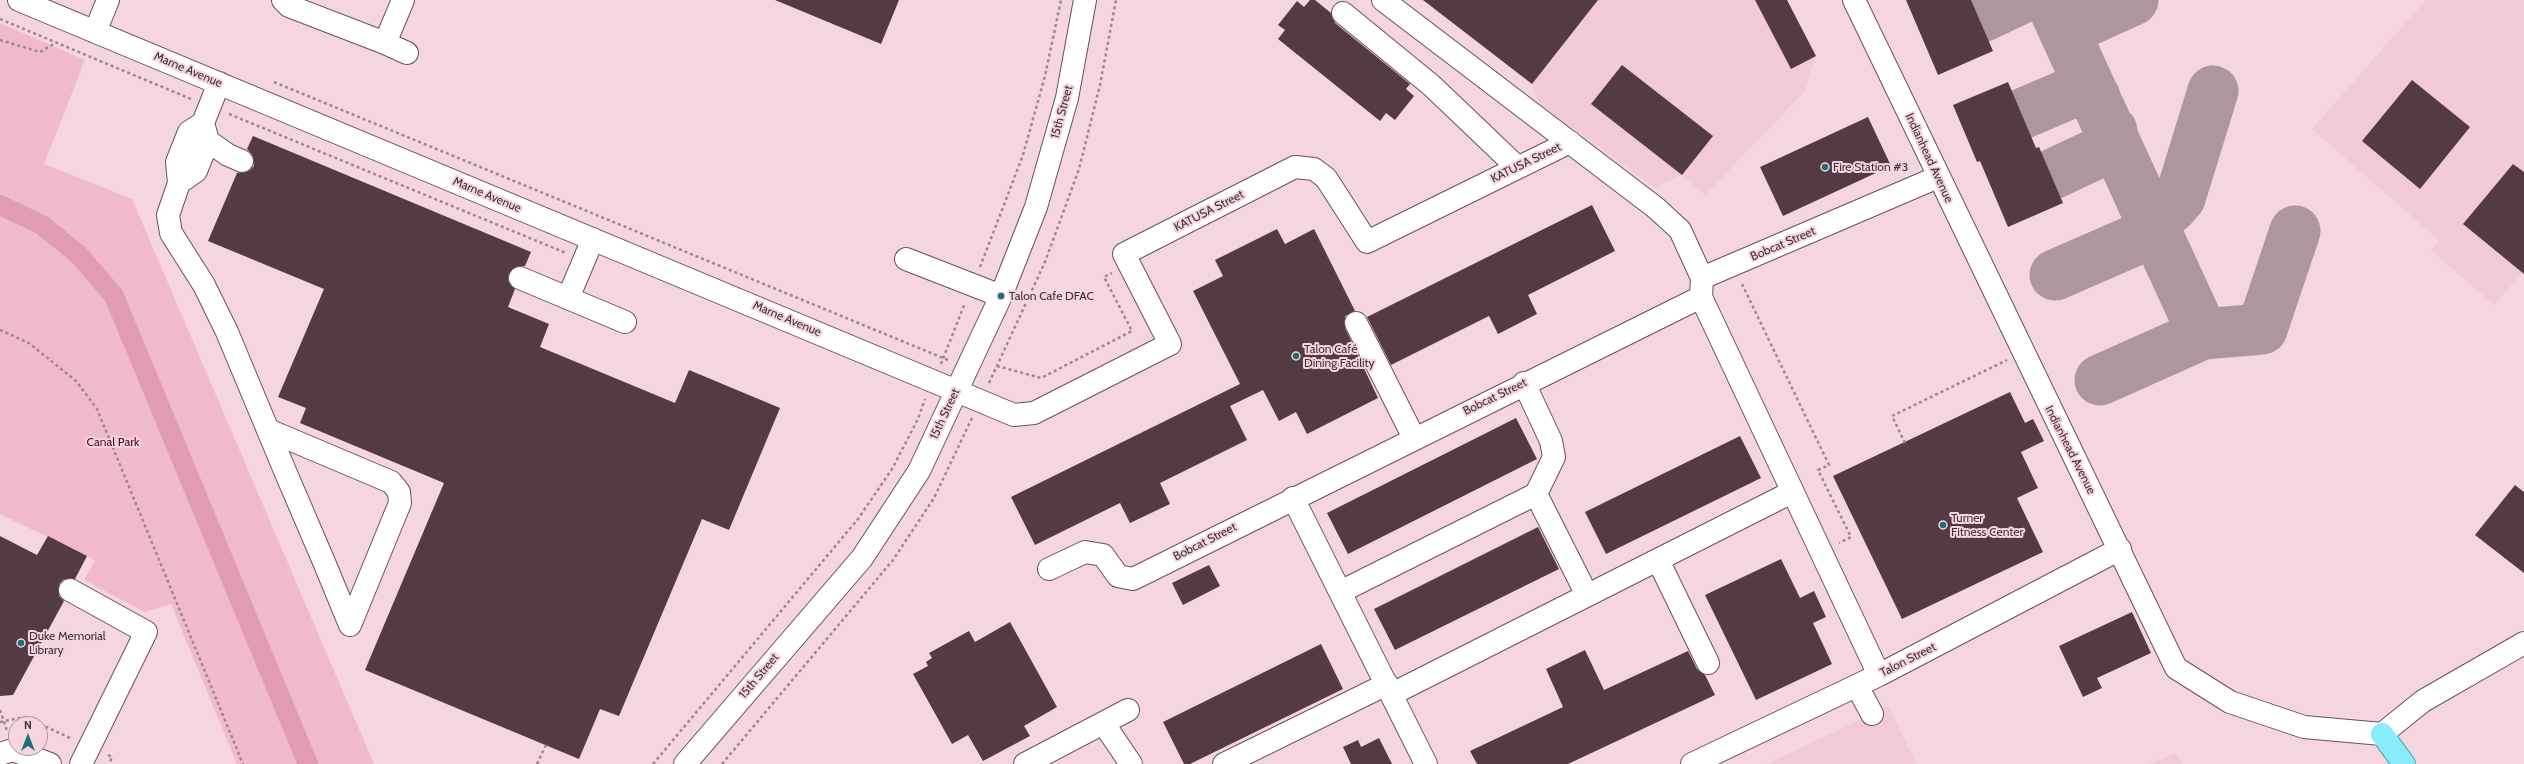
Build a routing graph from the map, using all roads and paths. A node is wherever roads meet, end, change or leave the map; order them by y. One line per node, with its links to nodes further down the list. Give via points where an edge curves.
1 (19, 0): 11 (street, Marne Avenue)
2 (108, 0): 11 (street)
3 (282, 0): 14 (street, via 289,6)
4 (403, 0): 14 (street)
5 (1061, 0): 29 (path, via 1045,76 1023,155)
6 (1085, 0): 31 (street, 15th Street, via 1067,98 1036,207)
7 (1854, 0): 22 (street, Indianhead Avenue)
8 (1394, 3): 19 (street)
9 (1343, 13): 21 (street, via 1431,85)
10 (0, 19): 13 (path)
11 (95, 32): 17 (street, Marne Avenue)
12 (0, 40): 13 (path, via 40,52)
13 (57, 42): 18 (path)
14 (385, 43): 15 (street)
15 (407, 53)
16 (273, 82): 37 (path)
17 (219, 83): 18 (street); 23 (street, Marne Avenue)
18 (207, 123): 20 (street, via 228,155); 25 (path); 47 (street, via 196,171 179,183 168,215 171,233 204,285)
19 (1570, 142): 21 (street, KATUSA Street); 30 (street, via 1656,208 1680,230)
20 (242, 161)
21 (1517, 167): 26 (street, KATUSA Street, via 1367,242 1326,178 1314,169 1295,167 1124,254)
22 (1938, 177): 27 (street, Bobcat Street); 36 (street, Indianhead Avenue)
23 (593, 239): 25 (street); 42 (street, Marne Avenue)
24 (906, 259): 29 (street)
25 (584, 260): 32 (street)
26 (1130, 264): 38 (path, via 1104,277 1132,331 1041,378); 43 (street, via 1170,344 1034,413 1014,415)
27 (1733, 265): 30 (street, Bobcat Street); 54 (path, via 1829,464 1818,470 1851,537)
28 (520, 278): 32 (street)
29 (972, 285): 31 (street); 37 (path)
30 (1702, 287): 41 (street, Bobcat Street); 50 (street)
31 (1000, 296): 39 (street, 15th Street)
32 (568, 298): 33 (street)
33 (625, 322)
34 (1356, 324): 48 (street)
35 (0, 330): 73 (path, via 29,343 76,381 97,409)
36 (2022, 353): 49 (path, via 1892,416); 53 (street, Indianhead Avenue)
37 (943, 358): 39 (path); 42 (path)
38 (997, 366)
39 (967, 368): 40 (path); 43 (street, 15th Street)
40 (991, 378)
41 (1524, 383): 48 (street, Bobcat Street); 51 (street, via 1551,441 1554,457)
42 (929, 390): 43 (street, Marne Avenue); 44 (path); 45 (path); 75 (path, via 918,419 892,469 858,519)
43 (956, 390): 45 (street, 15th Street)
44 (918, 396)
45 (947, 410): 46 (path); 76 (street, 15th Street, via 919,471 862,558)
46 (972, 420)
47 (268, 430): 47 (street, via 324,562 350,625 400,504 400,492 391,482)
48 (1414, 438): 52 (street, Bobcat Street)
49 (1905, 442)
50 (1792, 492): 54 (street); 55 (street)
51 (1536, 494): 58 (street); 59 (street)
52 (1293, 498): 56 (street, Bobcat Street, via 1133,579 1118,576 1103,555 1086,552); 58 (street)
53 (2120, 549): 62 (street, Talon Street); 68 (street, Indianhead Avenue, via 2176,668 2230,702 2304,726)
54 (1821, 552): 62 (street)
55 (1658, 560): 59 (street); 61 (street)
56 (1049, 569)
57 (70, 590): 72 (street, via 146,632)
58 (1340, 592): 64 (street)
59 (1587, 595): 64 (street)
60 (2524, 643): 68 (street, via 2423,701)
61 (1708, 663)
62 (1879, 675): 63 (street, Talon Street)
63 (1857, 686): 66 (street); 81 (street, Talon Street)
64 (1390, 689): 79 (street); 80 (street)
65 (1128, 710): 67 (street)
66 (1872, 714)
67 (1104, 724): 77 (street); 78 (street)
68 (2382, 734): 82 (main road)
69 (546, 745): 74 (path)
70 (0, 754): 71 (street, via 13,750)
71 (50, 764)
72 (81, 764)
73 (243, 764)
74 (537, 764)
75 (653, 764)
76 (685, 764)
77 (1025, 764)
78 (1131, 764)
79 (1224, 764)
80 (1426, 764)
81 (1692, 764)
82 (2404, 764)

